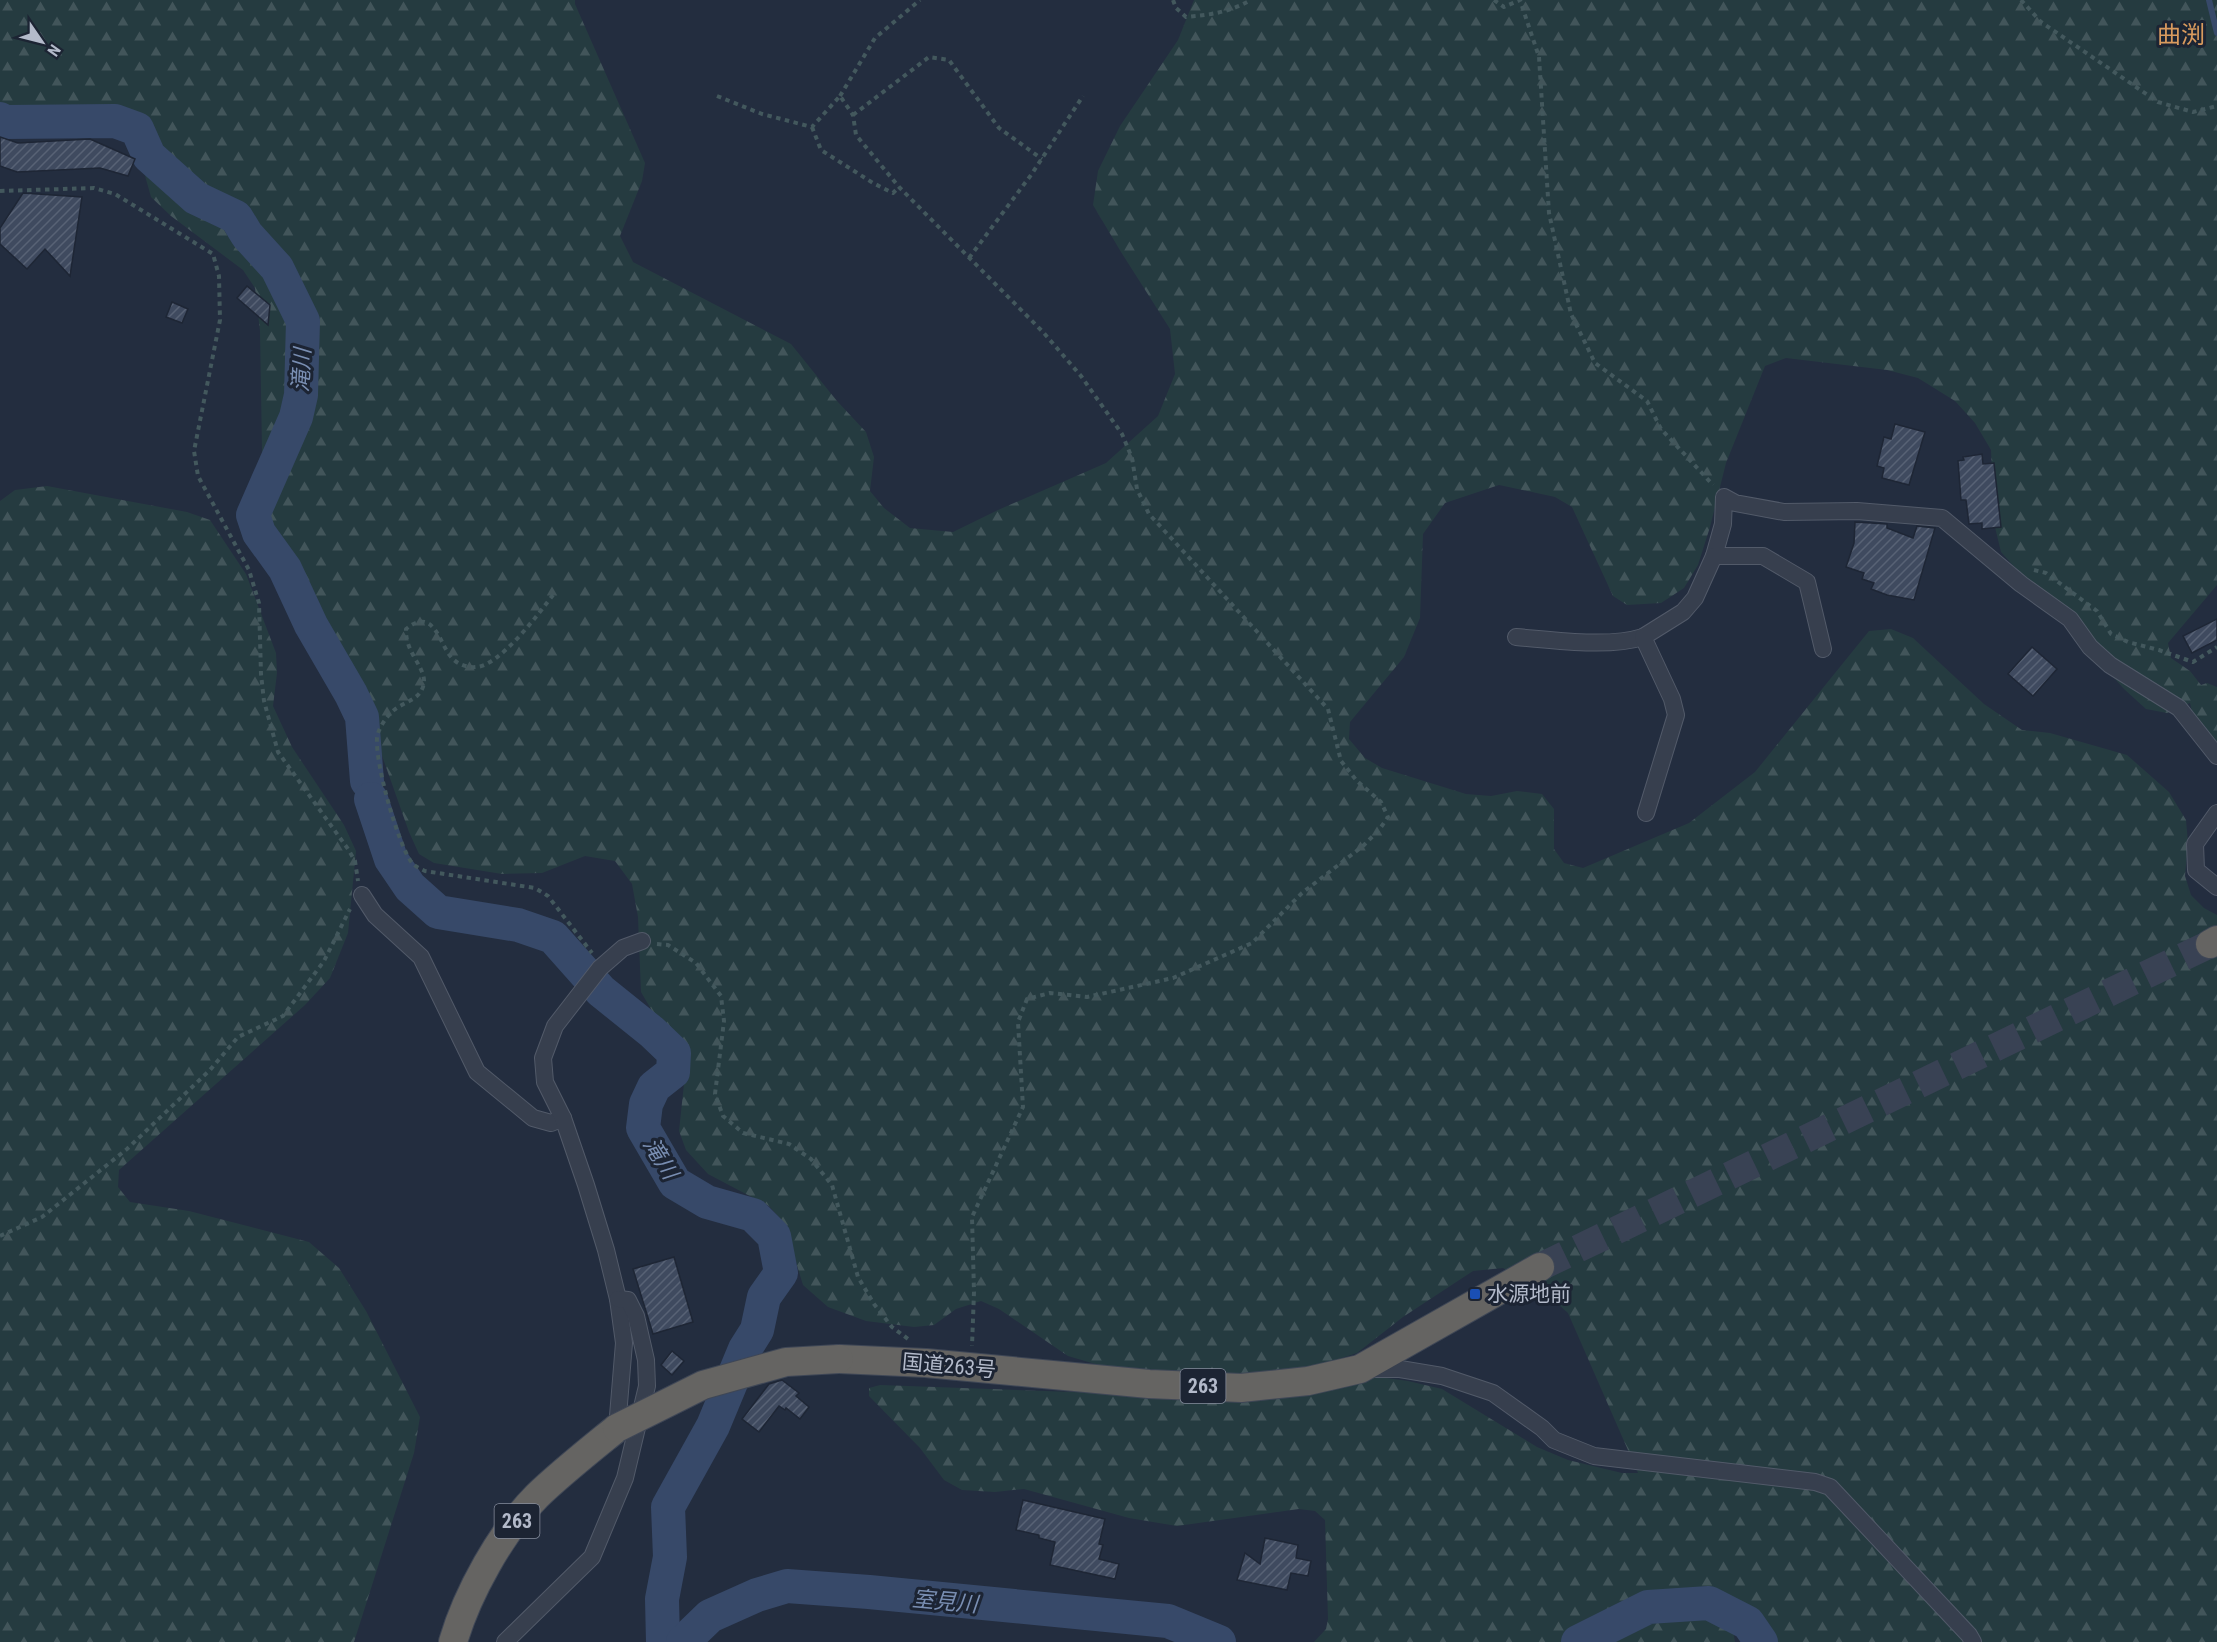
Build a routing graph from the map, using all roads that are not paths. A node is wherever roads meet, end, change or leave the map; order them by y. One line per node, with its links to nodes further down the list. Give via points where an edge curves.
1 (1713, 556): 3 (street, via 1695,598 1683,612); 4 (street, via 1763,556 1807,582); 5 (street, via 1723,524 1724,497 1735,503 1784,512 1857,511 1942,518 2070,619 2090,647 2110,664 2180,708)
2 (1516, 637): 3 (street, via 1568,641 1630,641)
3 (1643, 637): 6 (street, via 1676,715)
4 (1823, 649)
5 (2217, 756)
6 (1646, 813)
7 (2217, 813): 8 (street, via 2195,844 2196,870)
8 (2217, 887)
9 (362, 895): 11 (street, via 375,915 422,957 477,1072 533,1118 551,1123)
10 (642, 941): 11 (street, via 623,948 601,967 555,1026 543,1058 545,1082)
11 (563, 1118): 13 (street)
12 (1540, 1267): 14 (highway, 国道263号 / 263)
13 (618, 1299): 15 (street, via 624,1344); 17 (street, via 628,1300 636,1316 646,1360 647,1386 625,1478 592,1557)
14 (1360, 1369): 15 (highway, 国道263号 / 263, bridge, via 1308,1381 1241,1388 839,1359 786,1362 703,1385); 18 (street, via 1400,1369 1442,1376 1493,1393 1554,1440 1594,1456 1815,1482 1830,1487)
15 (617, 1428): 16 (highway, 国道263号 / 263, via 536,1497 509,1531 464,1611)
16 (453, 1642)
17 (505, 1642)
18 (1973, 1642)

